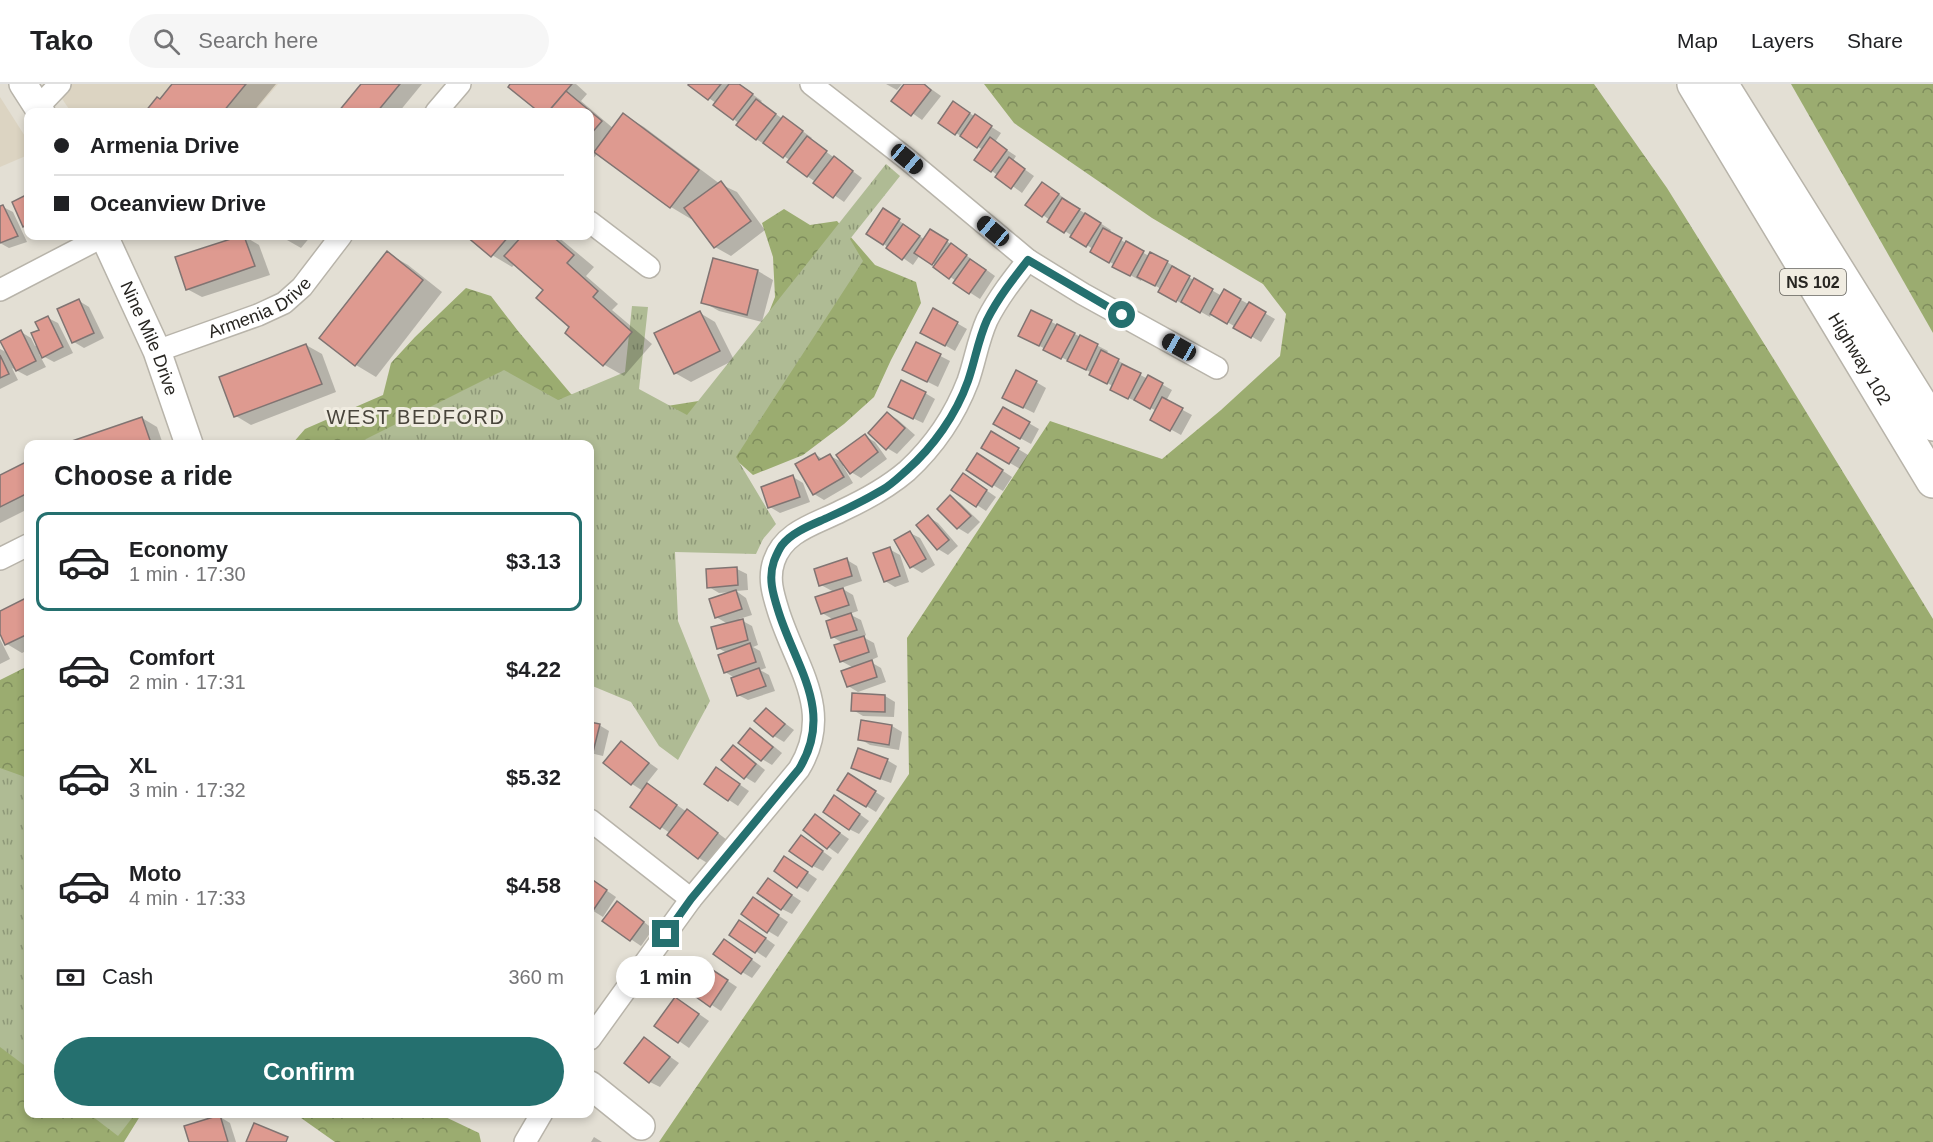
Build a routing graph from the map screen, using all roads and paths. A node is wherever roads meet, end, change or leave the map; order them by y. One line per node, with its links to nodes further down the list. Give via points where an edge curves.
1 (23, 84): 7 (street)
2 (60, 84): 8 (street)
3 (460, 84): 9 (street)
4 (811, 84): 14 (street)
5 (1694, 84): 21 (highway, Highway 102 / NS 102)
6 (1721, 84): 19 (highway, Highway 102 / NS 102)
7 (38, 108)
8 (41, 108)
9 (442, 108)
10 (594, 225): 15 (street)
11 (96, 240): 16 (street)
12 (106, 240): 17 (street, Nine Mile Drive)
13 (338, 240): 17 (street, Armenia Drive, via 284,303)
14 (1028, 260): 18 (street); 25 (street, via 994,308 963,393 929,448 882,490 799,531 777,554 771,584 812,699 815,720 811,746 799,769)
15 (649, 267)
16 (0, 290)
17 (157, 351): 20 (street, Nine Mile Drive)
18 (1217, 368)
19 (1933, 424)
20 (188, 440)
21 (1933, 481)
22 (24, 547): 23 (street)
23 (0, 559)
24 (594, 823): 25 (street)
25 (691, 899): 26 (street)
26 (594, 1033)
27 (594, 1088): 29 (street)
28 (539, 1118): 30 (street)
29 (641, 1126)
30 (525, 1142)

